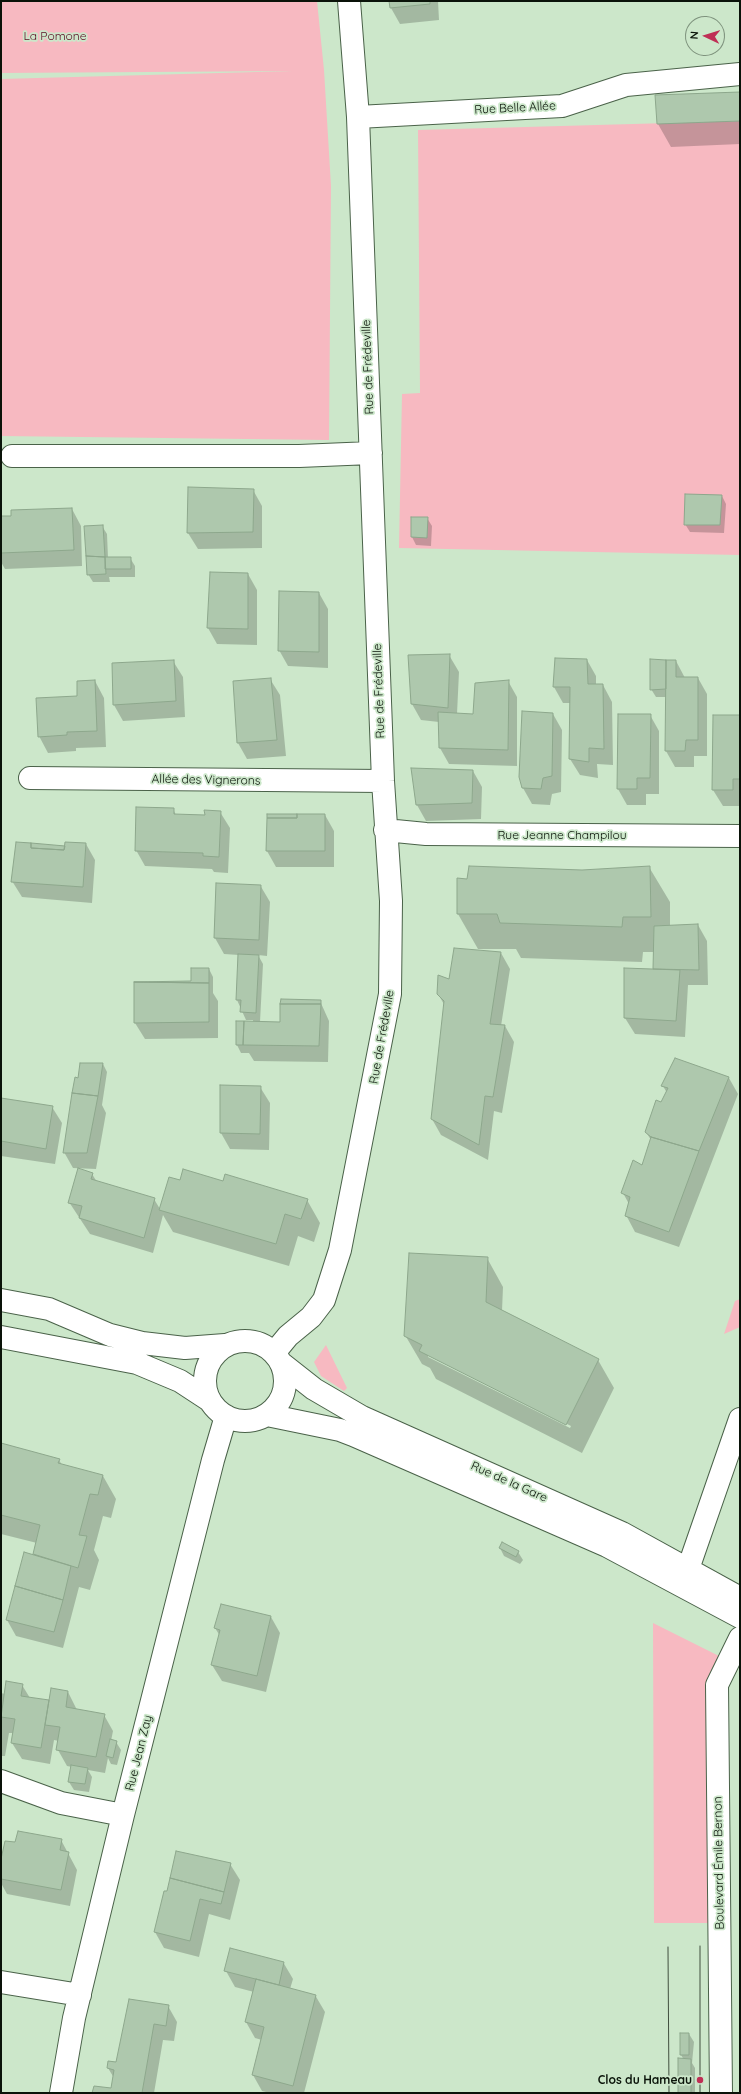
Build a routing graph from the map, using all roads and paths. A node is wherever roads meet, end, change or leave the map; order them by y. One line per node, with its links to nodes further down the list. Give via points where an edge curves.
1 (349, 1): 3 (street, Rue de Frédeville)
2 (740, 74): 3 (street, Rue Belle Allée, via 626,85 562,106)
3 (358, 117): 4 (street, Rue de Frédeville)
4 (371, 453): 5 (street, via 299,456); 7 (street, Rue de Frédeville)
5 (12, 456)
6 (30, 778): 7 (street, Allée des Vignerons)
7 (383, 781): 8 (street, Rue de Frédeville)
8 (385, 830): 9 (street, Rue Jeanne Champilou, via 426,834); 13 (street, Rue de Frédeville, via 391,901 390,994 340,1250 324,1300 311,1317 288,1336)
9 (740, 836)
10 (1, 1300): 12 (street, via 49,1309 110,1335 142,1343 185,1348)
11 (1, 1337): 14 (street, via 137,1363 180,1381)
12 (225, 1345): 13 (street, via 251,1341 264,1345); 14 (street, via 214,1353 207,1370 205,1388)
13 (278, 1358): 15 (street, via 285,1386 276,1407); 18 (street, Rue de la Gare, via 314,1389 362,1417 622,1533)
14 (209, 1400): 16 (street)
15 (267, 1415): 16 (street, via 246,1421); 18 (street, Rue de la Gare, via 353,1435)
16 (226, 1416): 23 (street, Rue Jean Zay)
17 (740, 1419): 18 (street)
18 (684, 1577): 19 (street, Rue de la Gare); 20 (street, Rue de la Gare)
19 (740, 1598)
20 (740, 1617)
21 (740, 1638): 27 (street, Boulevard Émile Bernon, via 717,1685)
22 (1, 1781): 23 (street, via 61,1803)
23 (123, 1815): 25 (street, Rue Jean Zay)
24 (1, 1982): 25 (street)
25 (80, 1995): 26 (street, Rue Jean Zay)
26 (61, 2093)
27 (721, 2093)

